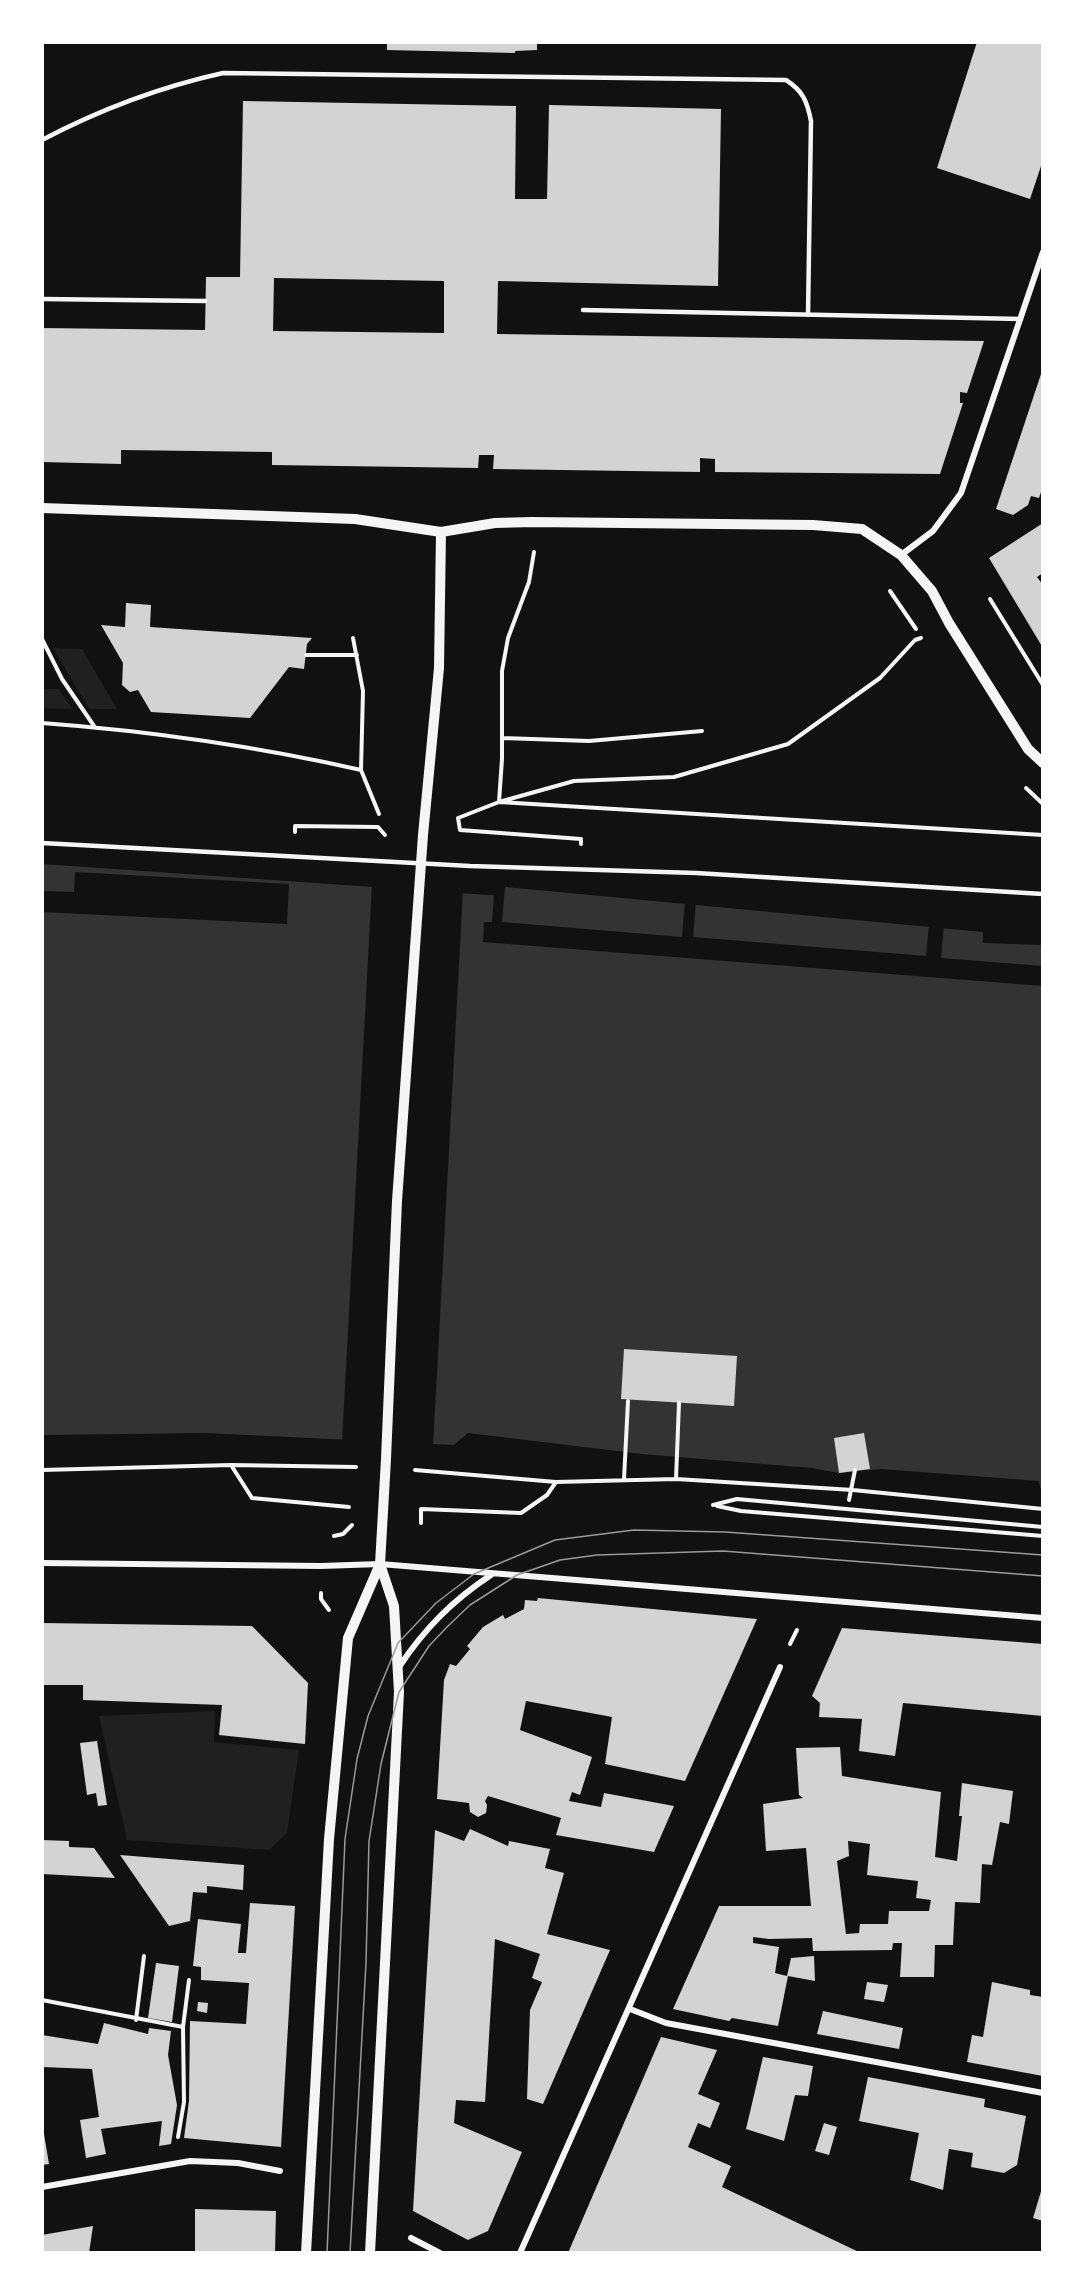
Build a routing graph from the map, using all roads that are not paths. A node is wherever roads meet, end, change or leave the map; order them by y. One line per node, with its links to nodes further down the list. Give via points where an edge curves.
1 (42, 140): 6 (lane, via 100,112 223,73 786,80 807,100 811,121)
2 (1043, 252): 7 (street)
3 (42, 299): 4 (lane)
4 (205, 301)
5 (583, 310): 6 (lane)
6 (808, 315): 7 (lane)
7 (1021, 319): 10 (street, via 961,493 933,531)
8 (42, 508): 9 (street, via 355,519)
9 (441, 532): 10 (street, via 532,522 840,526 862,529); 15 (street, via 439,668 397,1201)
10 (901, 555): 11 (street, via 932,591 1029,749)
11 (1043, 763)
12 (42, 843): 13 (lane, via 470,866 696,873)
13 (1043, 894)
14 (42, 1563): 15 (street)
15 (380, 1564): 16 (street); 18 (street, via 394,1606); 25 (street, via 348,1638 329,1839)
16 (493, 1574): 17 (street); 18 (street, via 439,1614)
17 (1043, 1618)
18 (399, 1667): 26 (street)
19 (780, 1667): 20 (street)
20 (630, 2009): 21 (street, via 666,2023); 28 (street)
21 (1043, 2093)
22 (280, 2171): 23 (street, via 238,2163 190,2161)
23 (42, 2187)
24 (411, 2238): 27 (street)
25 (306, 2253)
26 (370, 2253)
27 (440, 2253)
28 (520, 2253)

